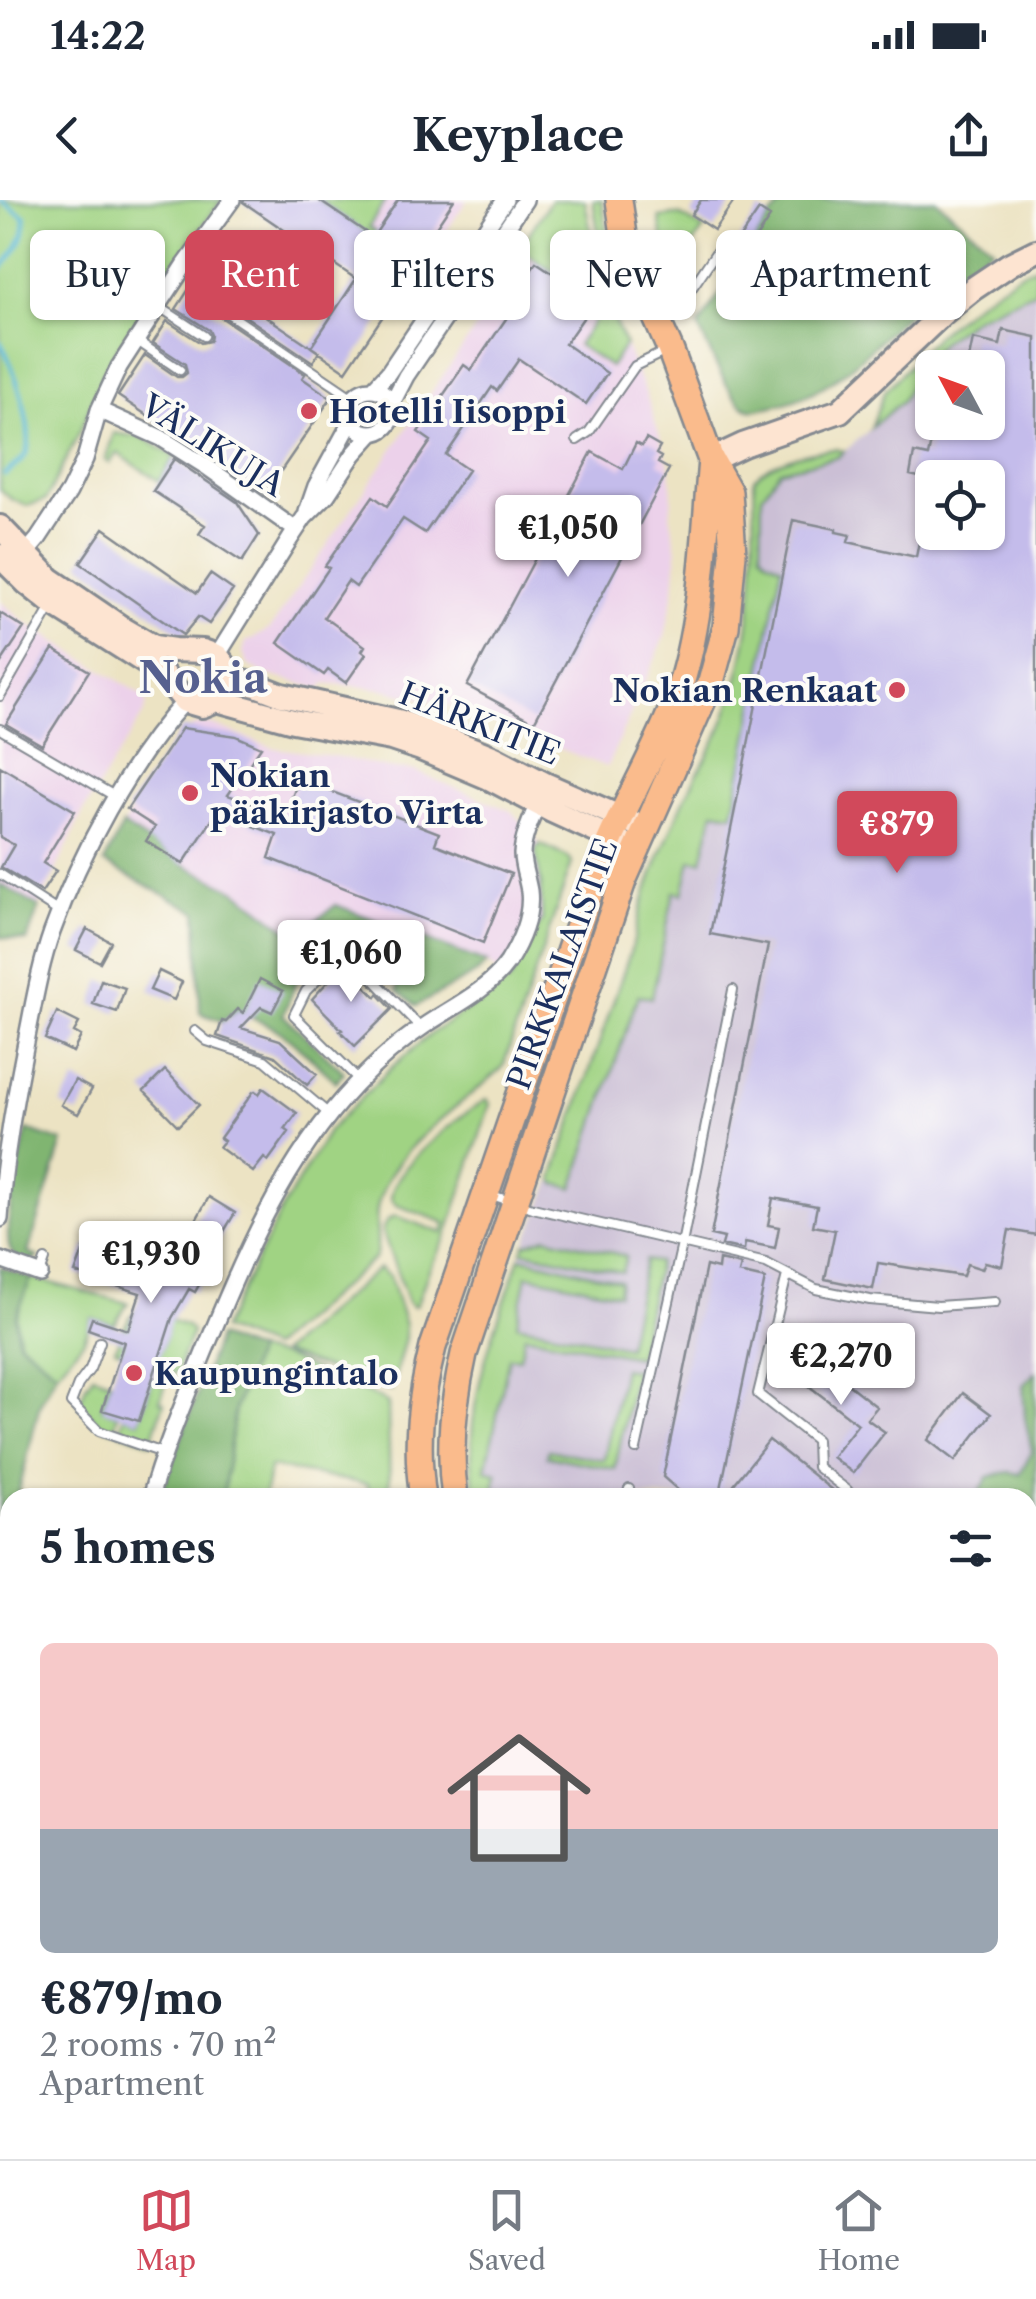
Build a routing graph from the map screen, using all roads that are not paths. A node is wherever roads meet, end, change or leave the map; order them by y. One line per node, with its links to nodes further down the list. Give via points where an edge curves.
1 (232, 200): 9 (street)
2 (505, 200): 18 (street)
3 (525, 200): 20 (street)
4 (618, 200): 5 (main road)
5 (623, 230)
6 (1036, 251): 25 (main road, via 942,314 840,411)
7 (716, 254): 8 (lane)
8 (696, 282)
9 (165, 296)
10 (165, 311): 14 (lane)
11 (149, 320): 15 (street)
12 (237, 320): 19 (lane)
13 (656, 320): 16 (main road)
14 (204, 336)
15 (136, 340): 17 (lane); 21 (street)
16 (670, 349): 24 (lane, via 635,366); 25 (main road)
17 (180, 370)
18 (372, 389): 19 (street); 20 (street)
19 (353, 398): 22 (street)
20 (392, 403): 23 (street, via 392,420)
21 (99, 410): 26 (street, VÄLIKUJA, via 161,438); 28 (street, via 69,492 38,539)
22 (351, 422): 23 (street); 26 (street)
23 (372, 434): 26 (street)
24 (577, 440)
25 (712, 460): 38 (main road, PIRKKALAISTIE, via 686,662 659,738); 39 (main road, PIRKKALAISTIE, via 729,492 726,628 711,682)
26 (300, 524): 30 (street)
27 (0, 526): 28 (main road)
28 (12, 560): 29 (main road); 30 (main road, via 154,647)
29 (53, 604): 32 (main road, via 147,662); 33 (lane)
30 (206, 654): 31 (main road, via 224,662); 32 (main road, via 180,662)
31 (228, 678): 34 (main road); 36 (main road, HÄRKITIE, via 430,732 494,758)
32 (180, 693): 34 (main road, via 202,706); 37 (street)
33 (0, 696)
34 (217, 700): 36 (main road, HÄRKITIE, via 391,739)
35 (0, 728): 37 (lane)
36 (541, 794): 38 (main road, HÄRKITIE); 43 (street, via 522,851 527,923 509,960 487,985)
37 (116, 798): 41 (street)
38 (615, 827): 39 (main road, HÄRKITIE); 47 (main road, PIRKKALAISTIE)
39 (641, 839): 48 (main road, PIRKKALAISTIE)
40 (0, 874): 41 (lane)
41 (60, 912): 49 (street, via 39,979 7,1140)
42 (732, 990): 50 (lane)
43 (422, 1028): 45 (street); 45 (lane, via 343,954 306,991 294,1015)
44 (194, 1031): 46 (lane, via 207,1042 265,1060)
45 (360, 1080): 46 (street)
46 (329, 1114): 57 (street, via 264,1218)
47 (486, 1194): 48 (lane); 59 (main road, PIRKKALAISTIE, via 427,1372)
48 (513, 1202): 50 (lane); 60 (main road, PIRKKALAISTIE, via 458,1380)
49 (0, 1219)
50 (682, 1244): 53 (lane, via 766,1262); 56 (lane)
51 (0, 1260): 52 (street)
52 (43, 1268)
53 (787, 1275): 54 (lane, via 816,1289 870,1300); 61 (lane, via 758,1394 816,1440 817,1467)
54 (995, 1302)
55 (100, 1342): 57 (lane, via 71,1403 99,1431)
56 (636, 1449)
57 (163, 1453): 58 (street)
58 (153, 1488)
59 (418, 1488)
60 (454, 1488)
61 (844, 1488)

